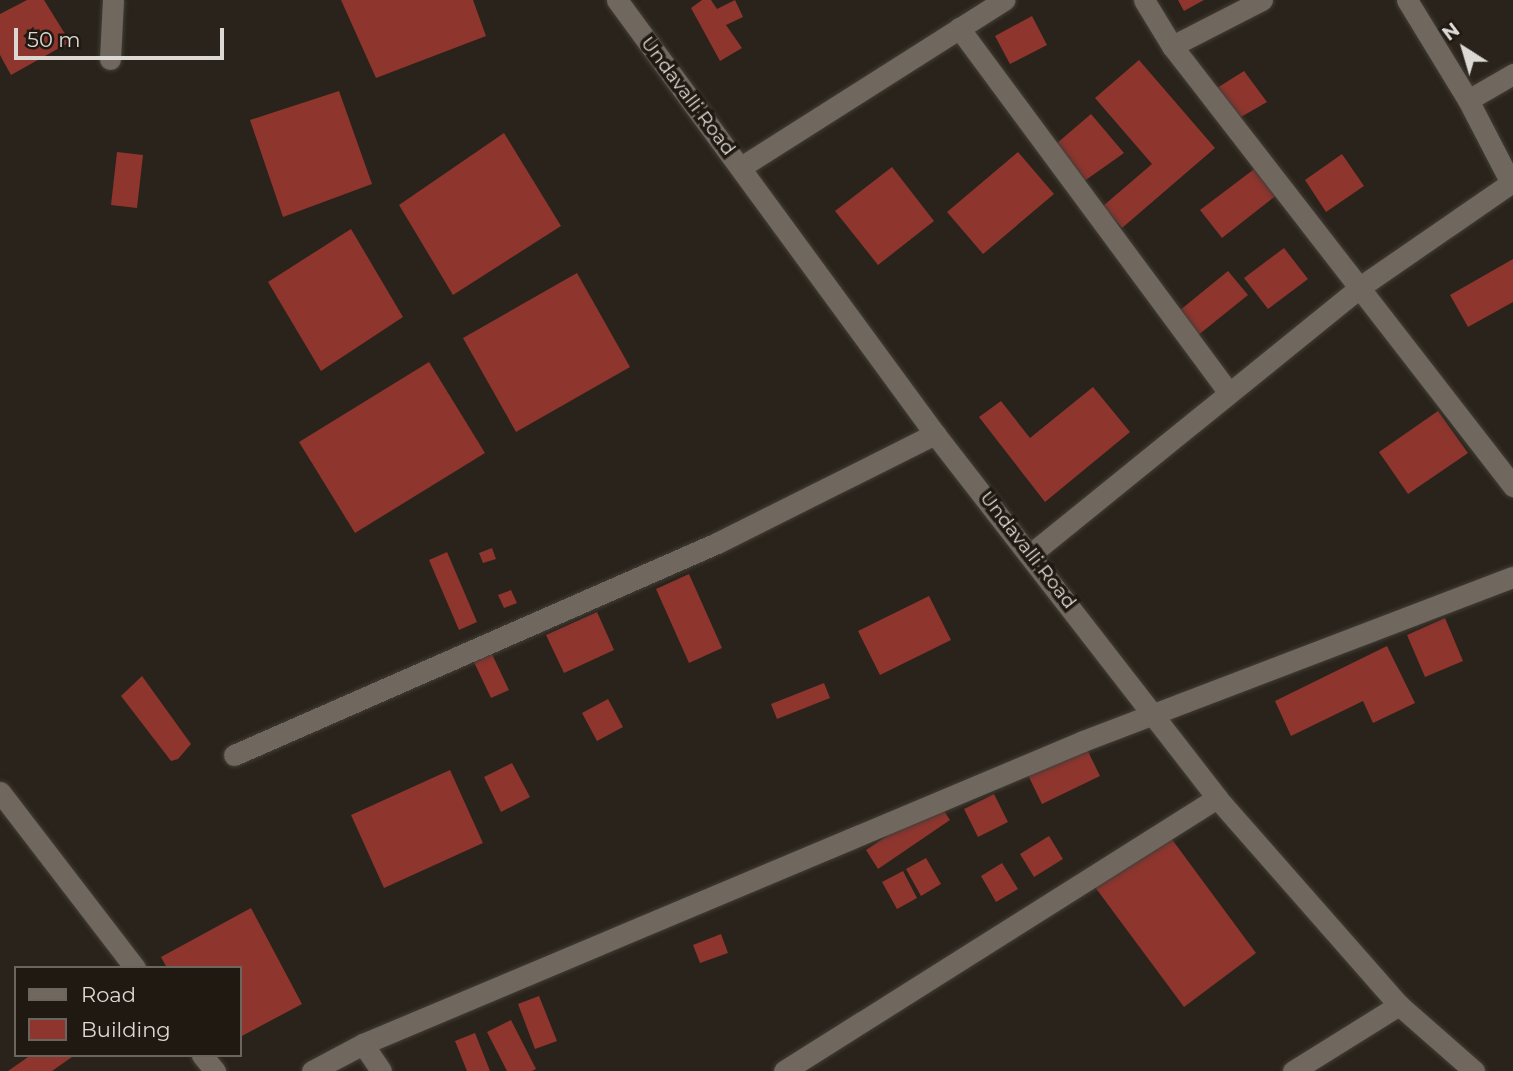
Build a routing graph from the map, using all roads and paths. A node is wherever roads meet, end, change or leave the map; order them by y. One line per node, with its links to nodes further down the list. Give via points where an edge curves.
1 (113, 0): 9 (street)
2 (617, 0): 12 (street, Undavalli Road)
3 (1004, 0): 7 (street)
4 (1144, 0): 8 (street)
5 (1262, 0): 8 (street)
6 (1407, 0): 11 (street)
7 (959, 28): 12 (street); 15 (street)
8 (1172, 46): 14 (street)
9 (110, 59)
10 (1513, 74): 11 (street)
11 (1468, 100): 13 (street)
12 (741, 167): 16 (street, Undavalli Road)
13 (1512, 186): 14 (street)
14 (1360, 287): 15 (street); 17 (street)
15 (1228, 392): 18 (street)
16 (935, 434): 18 (street, Undavalli Road); 21 (street, via 704,549)
17 (1513, 486)
18 (1031, 553): 20 (street, Undavalli Road)
19 (1513, 577): 20 (street)
20 (1154, 716): 23 (street, Undavalli Road); 26 (street, via 1083,741)
21 (234, 755)
22 (0, 792): 24 (street)
23 (1217, 798): 25 (street, Undavalli Road); 31 (street)
24 (133, 966)
25 (1399, 1005): 32 (street); 33 (street, Undavalli Road)
26 (363, 1044): 29 (street); 30 (street)
27 (204, 1057): 28 (street)
28 (215, 1071)
29 (312, 1071)
30 (381, 1071)
31 (784, 1071)
32 (1293, 1071)
33 (1474, 1071)

